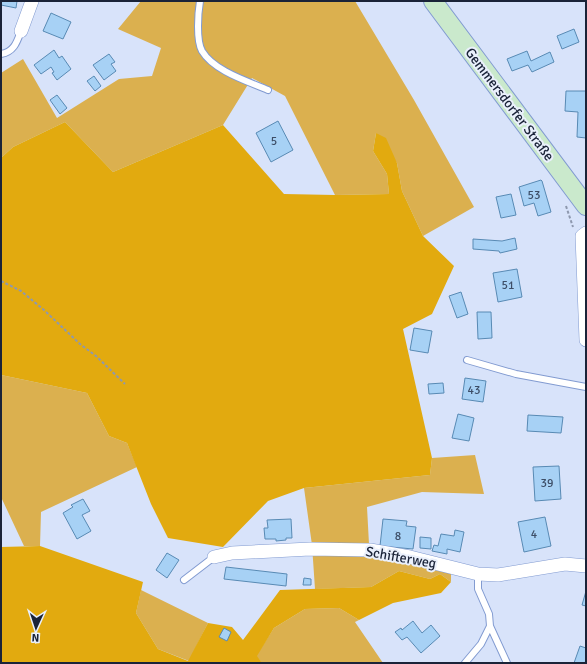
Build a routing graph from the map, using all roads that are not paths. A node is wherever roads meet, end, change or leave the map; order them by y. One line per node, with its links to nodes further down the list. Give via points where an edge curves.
1 (32, 1): 4 (street)
2 (200, 1): 6 (lane, via 197,22 202,50 215,66)
3 (433, 1): 7 (main road, Gemmersdorfer Straße)
4 (21, 31): 5 (lane, via 15,46)
5 (1, 54)
6 (268, 90)
7 (586, 206)
8 (586, 233): 9 (street, via 582,236)
9 (586, 340)
10 (467, 360): 11 (lane, via 516,374)
11 (586, 387)
12 (214, 557): 14 (street, Schifterweg, via 232,553 294,550 370,550); 15 (lane)
13 (586, 566): 14 (street, Schifterweg, via 565,564 498,575)
14 (478, 574): 16 (lane, via 478,589 489,614)
15 (184, 580)
16 (490, 626): 17 (lane, via 482,644); 18 (lane)
17 (465, 663)
18 (507, 663)

